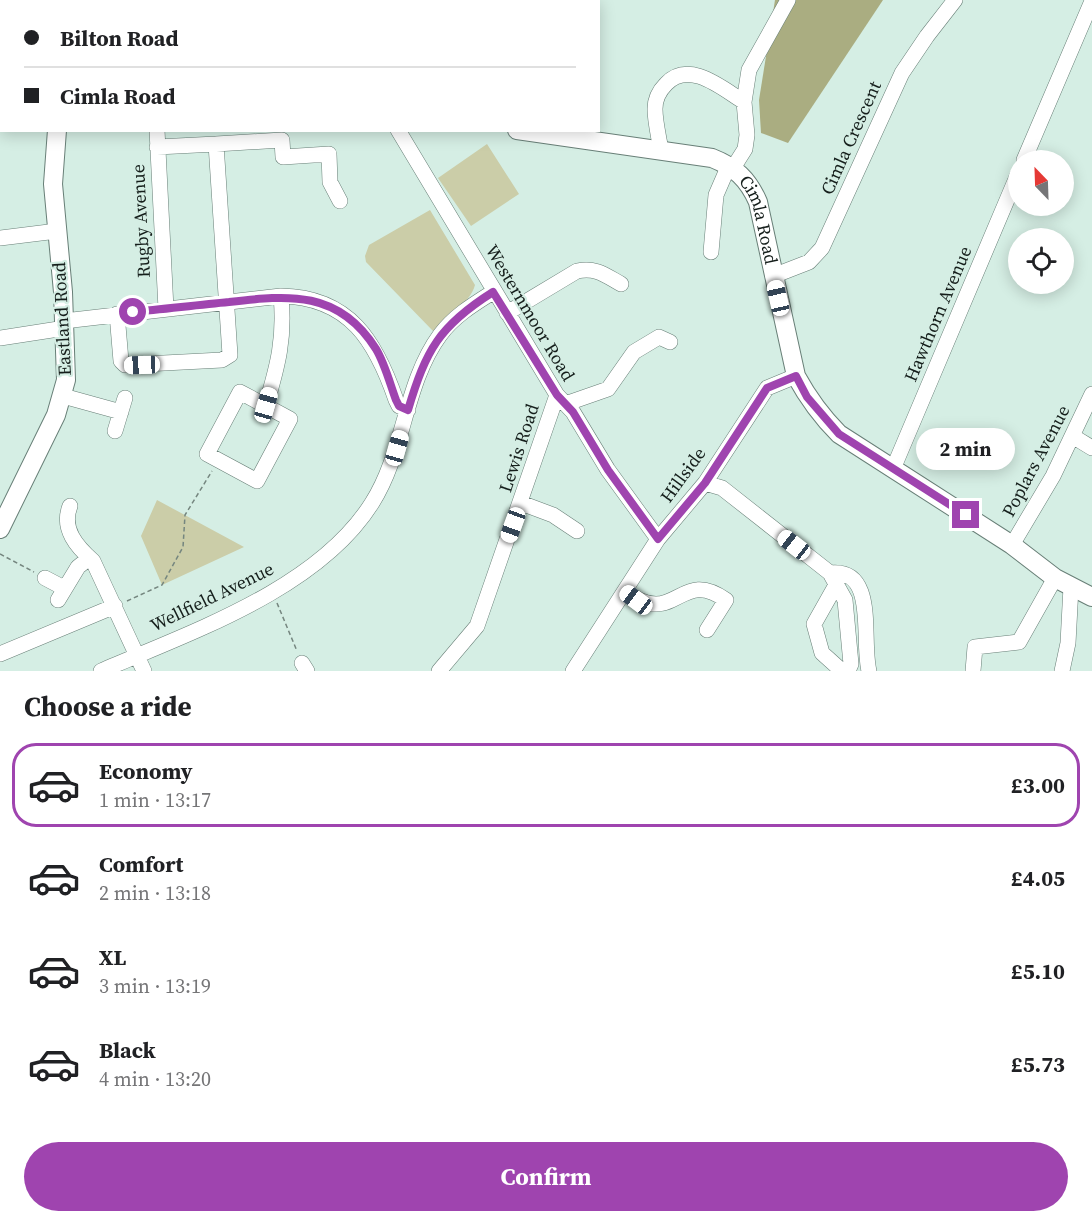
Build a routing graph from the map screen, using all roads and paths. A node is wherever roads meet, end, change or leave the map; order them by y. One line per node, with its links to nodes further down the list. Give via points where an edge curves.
1 (788, 0): 4 (street, via 750,70)
2 (955, 0): 20 (street, Cimla Crescent, via 902,73 822,248 809,262)
3 (1092, 1): 12 (street)
4 (744, 102): 13 (street, via 701,77 679,75 668,81 656,100); 14 (street, via 745,149)
5 (57, 132): 17 (main road, Eastland Road, via 53,184)
6 (157, 132): 11 (street, Rugby Avenue)
7 (399, 132): 22 (street, Westernmoor Road)
8 (531, 132): 13 (main road, Cimla Road)
9 (282, 135): 10 (street); 16 (street, via 283,157 328,154 330,182)
10 (216, 144): 11 (street); 24 (street)
11 (157, 147): 25 (street, Rugby Avenue)
12 (1028, 150)
13 (661, 151): 14 (main road, Cimla Road, via 712,158)
14 (731, 166): 19 (street, via 716,195); 20 (main road, Cimla Road, via 752,186)
15 (1008, 198): 41 (street, Hawthorn Avenue)
16 (340, 201)
17 (57, 231): 18 (street); 28 (main road, Eastland Road)
18 (0, 238)
19 (711, 252)
20 (773, 276): 31 (main road, Cimla Road)
21 (621, 284): 26 (street, via 599,271 577,271)
22 (493, 292): 26 (street, Westernmoor Road); 36 (street, Wellfield Avenue, via 453,320 441,334 418,376)
23 (281, 296): 24 (street); 35 (street, via 281,355); 36 (street, via 313,300 346,316 376,350 399,406)
24 (226, 302): 25 (street); 27 (street, via 230,355 222,360 123,364)
25 (166, 309): 27 (street)
26 (507, 313): 34 (street, Westernmoor Road)
27 (117, 314): 28 (street)
28 (64, 324): 29 (street); 33 (main road, Eastland Road, via 67,361)
29 (0, 338)
30 (670, 342): 34 (street, via 659,338 634,352 608,389)
31 (796, 376): 41 (main road, Cimla Road, via 807,397 839,434); 42 (street, Hillside, via 767,388)
32 (1092, 394): 38 (street, Poplars Avenue)
33 (63, 396): 37 (street, via 123,405); 45 (main road, Eastland Road)
34 (561, 399): 43 (street, Lewis Road); 47 (street, Westernmoor Road)
35 (266, 405): 40 (street, via 240,392 207,454); 40 (street, via 290,418 257,481)
36 (408, 410): 61 (street, Wellfield Avenue, via 397,448 372,502 343,538 272,592)
37 (115, 431)
38 (1074, 437): 39 (street); 48 (street, Poplars Avenue)
39 (1092, 448)
40 (218, 461): 57 (path, via 185,515 183,547 162,585)
41 (893, 469): 48 (main road, Cimla Road)
42 (705, 483): 47 (street, Hillside); 53 (street, via 722,489)
43 (521, 503): 46 (street, via 553,515); 65 (street, Lewis Road, via 477,626)
44 (70, 506): 50 (street, via 70,532 80,550)
45 (0, 529)
46 (577, 531)
47 (658, 539): 55 (street, Hillside)
48 (1012, 545): 52 (main road, Cimla Road)
49 (0, 554): 51 (path)
50 (93, 561): 51 (street, via 88,559 78,567 61,594); 57 (street)
51 (45, 578)
52 (1054, 578): 54 (main road, Cimla Road); 70 (street, via 1019,642 975,647)
53 (833, 579): 67 (street, via 814,624 822,653); 68 (street, via 845,600 851,664); 69 (street, via 847,574 862,589)
54 (1071, 586): 56 (main road, Cimla Road); 71 (street, via 1068,643)
55 (625, 591): 59 (street, via 650,606 664,604 693,588 713,591 726,600); 66 (street, Hillside)
56 (1091, 599)
57 (115, 606): 60 (street); 61 (street)
58 (278, 606): 62 (path)
59 (707, 630)
60 (0, 654)
61 (137, 655): 63 (street); 64 (street, Wellfield Avenue)
62 (304, 667)
63 (101, 671)
64 (144, 671)
65 (439, 671)
66 (573, 671)
67 (842, 671)
68 (848, 671)
69 (869, 671)
70 (973, 671)
71 (1062, 671)

